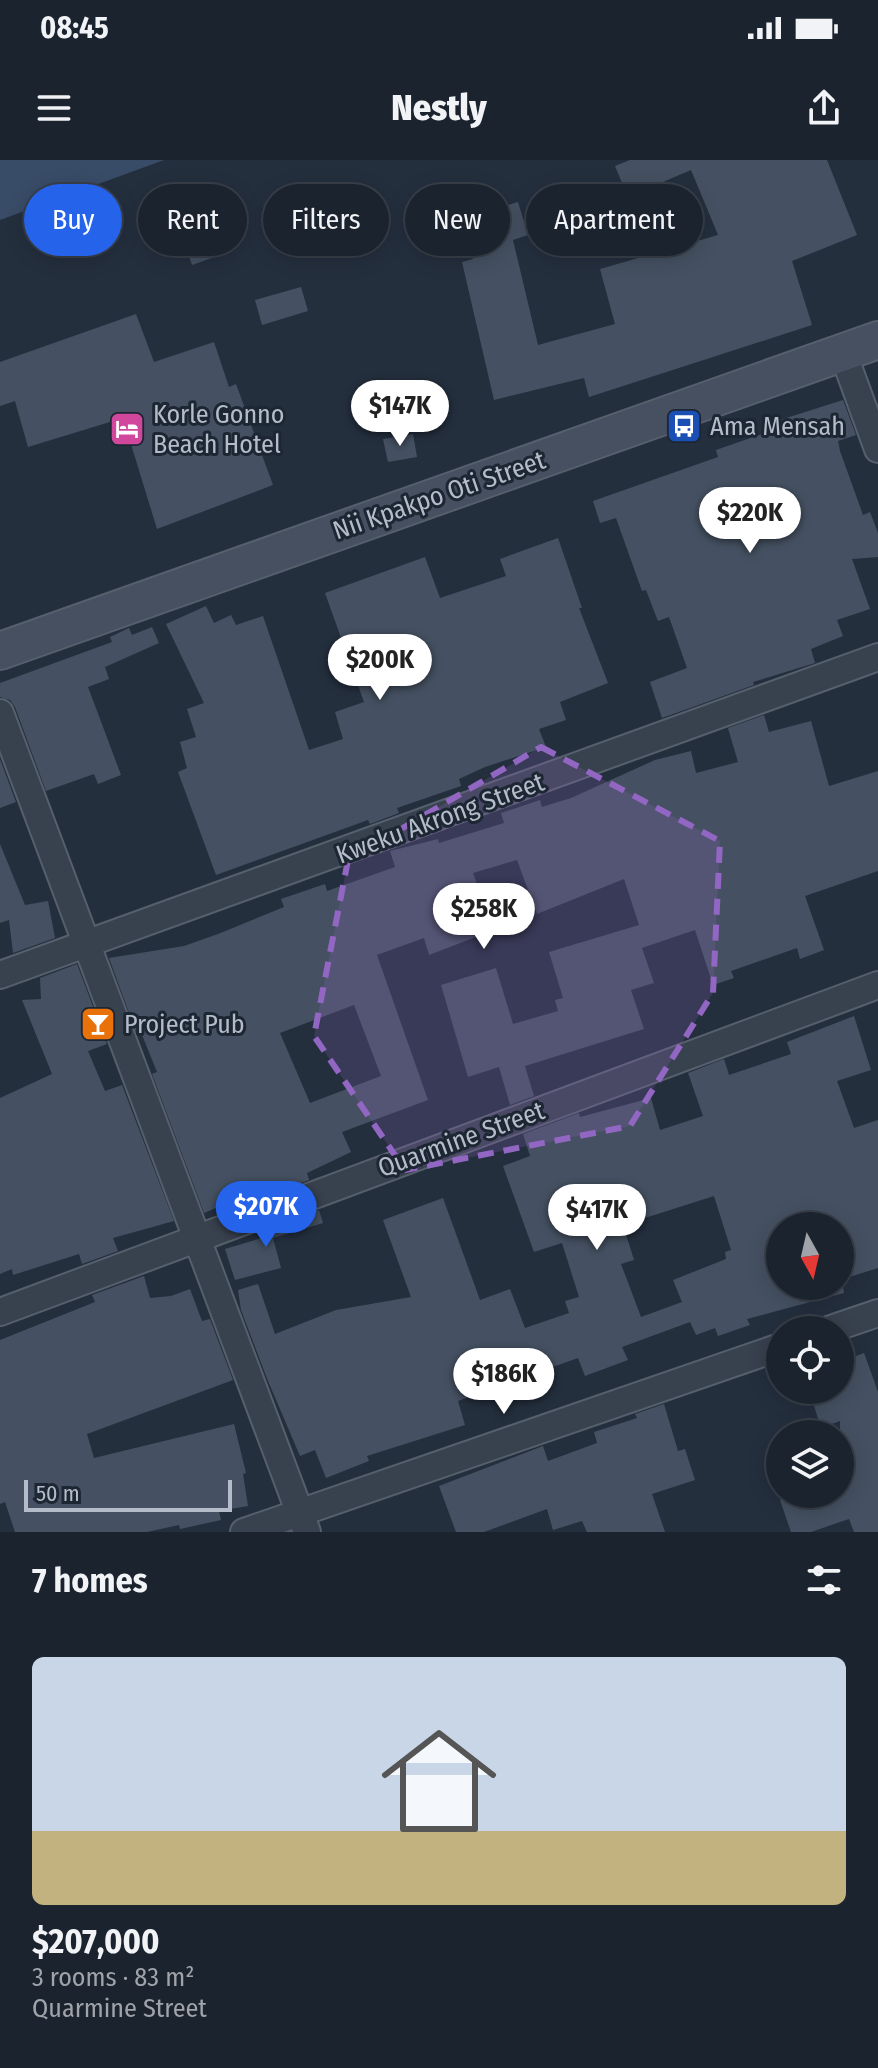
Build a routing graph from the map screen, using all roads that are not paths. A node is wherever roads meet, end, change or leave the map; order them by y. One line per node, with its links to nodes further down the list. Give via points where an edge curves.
1 (878, 340): 2 (main road, Nii Kpakpo Oti Street)
2 (843, 353): 3 (street); 4 (main road, Nii Kpakpo Oti Street)
3 (878, 449)
4 (0, 651)
5 (878, 657): 7 (street, Kweku Akrong Street)
6 (0, 713): 7 (street)
7 (89, 944): 8 (street, Kweku Akrong Street); 10 (street)
8 (0, 975)
9 (878, 985): 10 (street, Quarmine Street)
10 (198, 1237): 11 (street, Quarmine Street); 15 (street)
11 (0, 1312)
12 (878, 1313): 13 (street)
13 (854, 1321)
14 (766, 1352): 15 (street)
15 (304, 1522): 16 (street)
16 (244, 1532)

